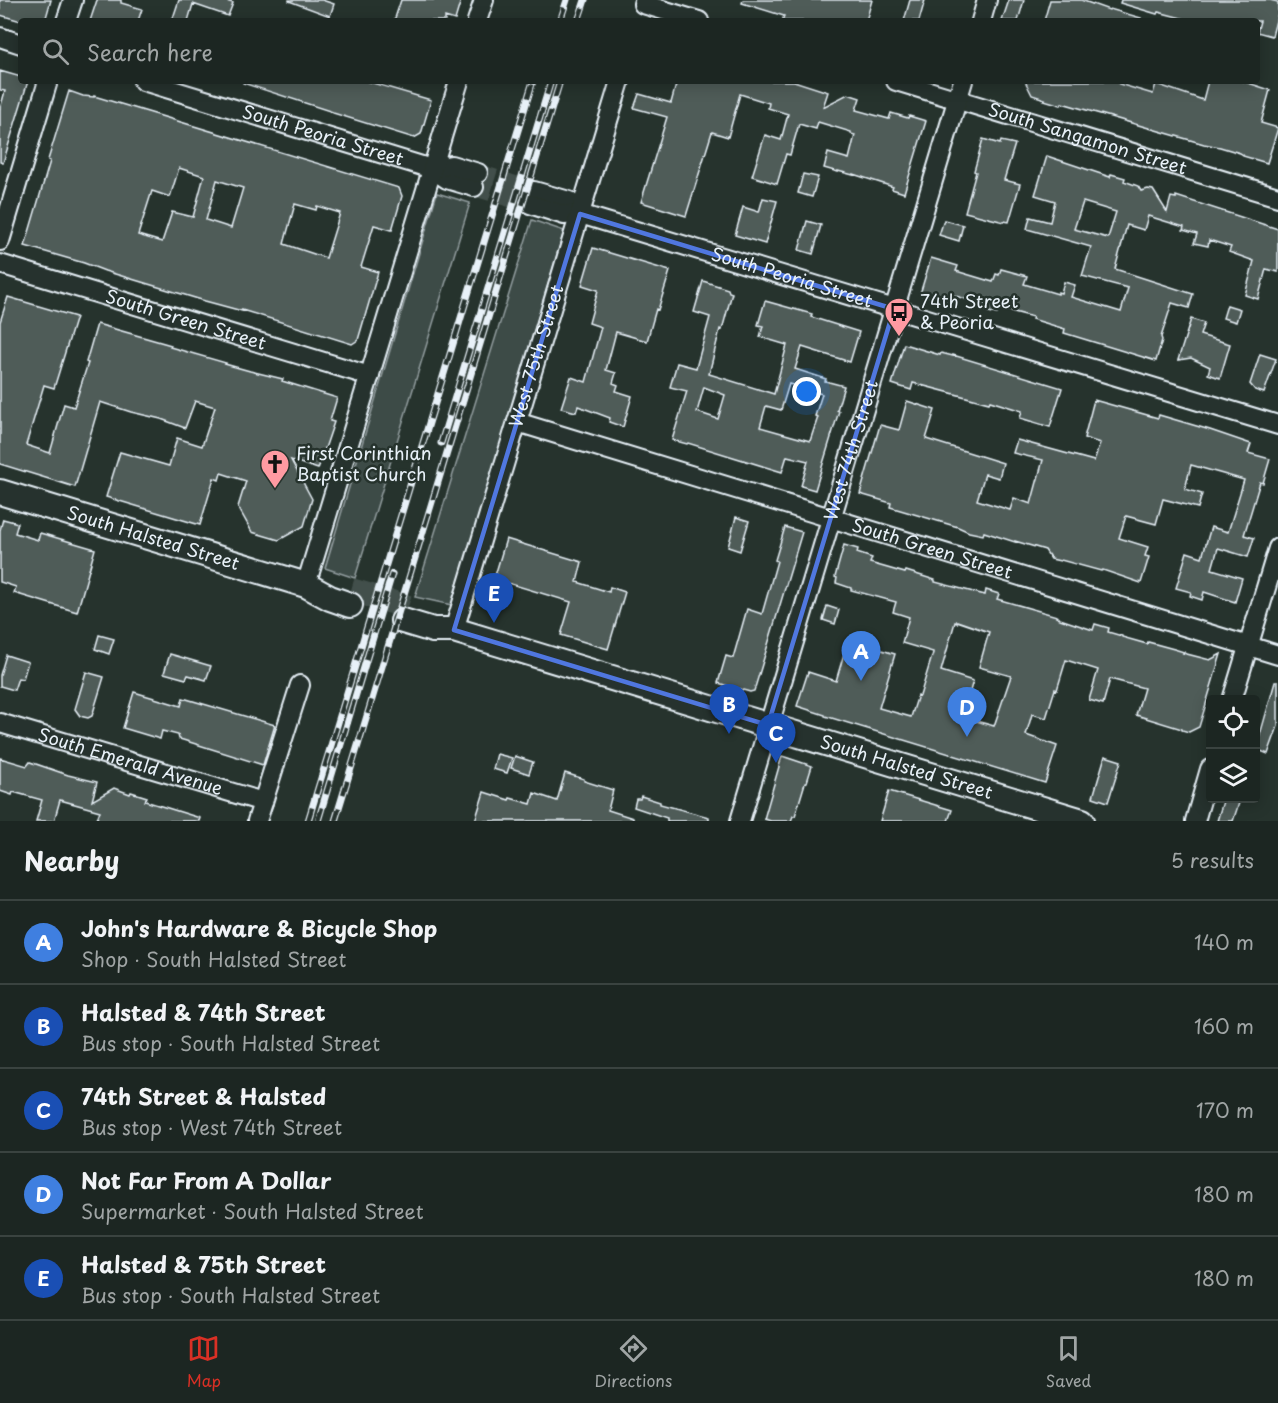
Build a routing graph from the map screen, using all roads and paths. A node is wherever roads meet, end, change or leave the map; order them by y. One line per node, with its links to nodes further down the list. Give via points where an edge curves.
1 (73, 0): 5 (street)
2 (484, 0): 6 (street)
3 (987, 0): 8 (street)
4 (642, 8): 7 (street)
5 (67, 18)
6 (478, 18)
7 (686, 18)
8 (982, 18)
9 (0, 37): 10 (street)
10 (18, 43)
11 (47, 84): 23 (street)
12 (153, 84): 18 (street, South Peoria Street)
13 (458, 84): 18 (street)
14 (619, 84): 22 (street, West 75th Street)
15 (906, 84): 17 (street, South Sangamon Street)
16 (962, 84): 17 (street, West 74th Street)
17 (957, 100): 20 (street, South Sangamon Street); 25 (street, West 74th Street)
18 (432, 169): 19 (street, South Peoria Street, via 451,165); 26 (street)
19 (476, 180)
20 (1278, 197)
21 (532, 198): 22 (street, South Peoria Street, via 569,201)
22 (580, 214): 25 (street, South Peoria Street); 27 (street, West 75th Street)
23 (0, 241)
24 (0, 264): 26 (street, South Green Street)
25 (894, 309): 28 (street, South Peoria Street); 30 (street, West 74th Street)
26 (370, 376): 32 (street)
27 (517, 422): 30 (street, South Green Street); 35 (street, West 75th Street)
28 (1278, 425)
29 (0, 492): 32 (main road, South Halsted Street)
30 (831, 518): 36 (street, South Green Street); 41 (street, West 74th Street)
31 (1278, 548): 36 (street)
32 (306, 585): 33 (main road, South Halsted Street, via 334,585)
33 (350, 597)
34 (405, 614): 35 (main road, South Halsted Street, via 437,616)
35 (454, 630): 41 (main road, South Halsted Street)
36 (1248, 646): 37 (street, South Green Street); 39 (street)
37 (1278, 655)
38 (300, 685): 43 (street)
39 (1233, 695)
40 (0, 723): 43 (street, South Emerald Avenue)
41 (768, 725): 45 (street, West 74th Street); 46 (main road, South Halsted Street)
42 (1206, 783): 47 (street)
43 (263, 802): 44 (street)
44 (257, 821)
45 (740, 821)
46 (1082, 821)
47 (1195, 821)

